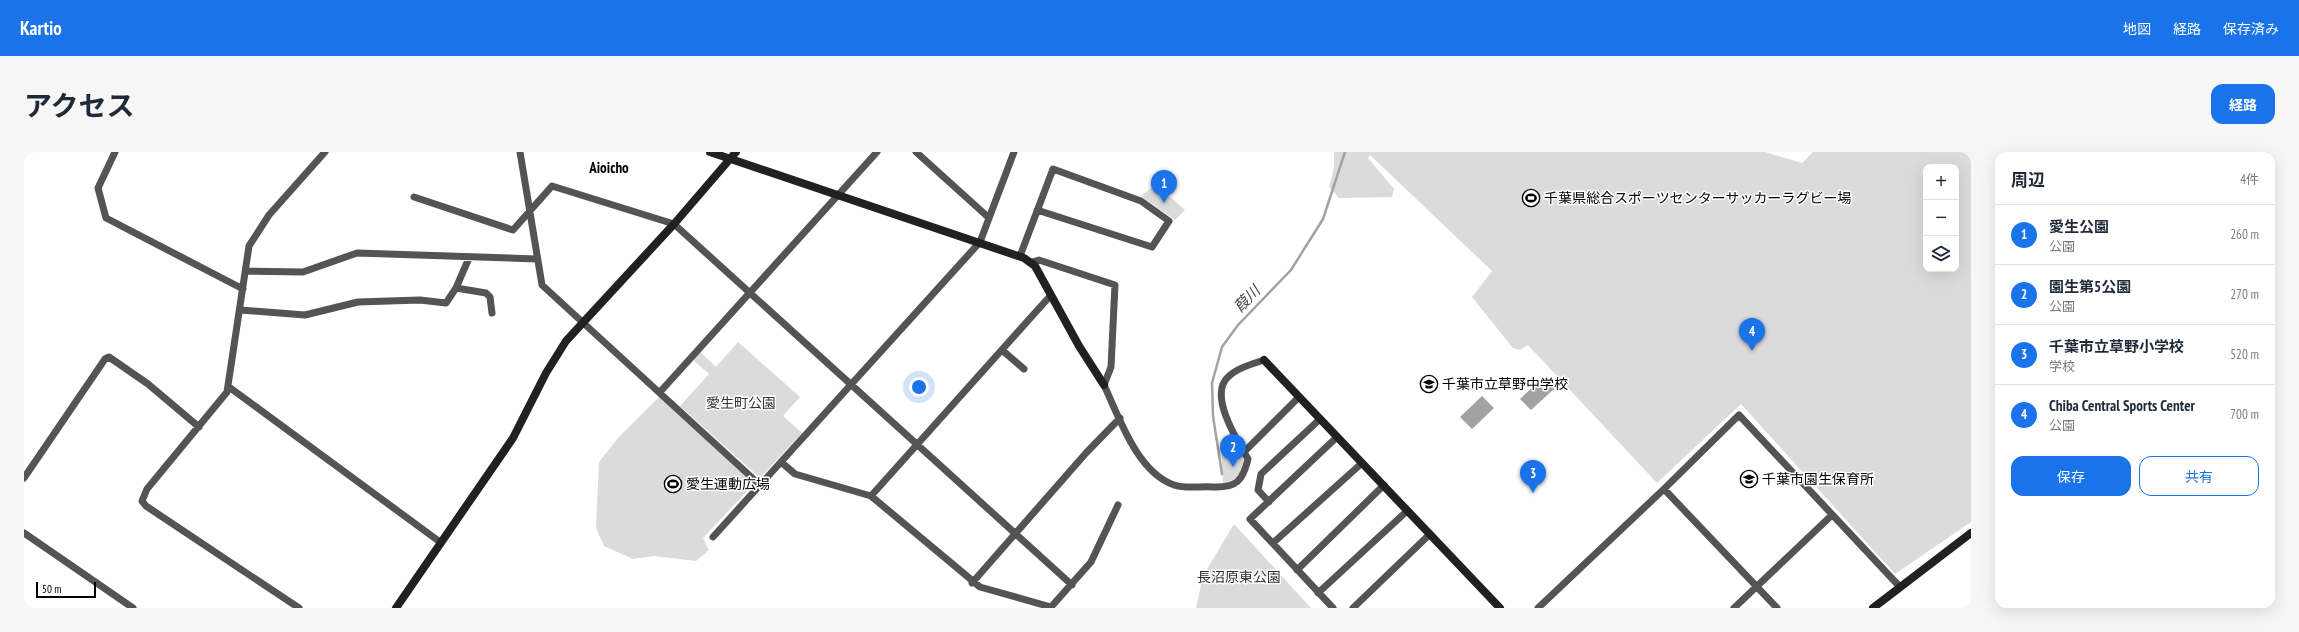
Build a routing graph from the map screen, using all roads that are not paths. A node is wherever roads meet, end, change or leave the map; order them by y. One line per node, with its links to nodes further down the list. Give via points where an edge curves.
1 (115, 152): 23 (street, via 98,188 106,218)
2 (325, 152): 21 (street, via 269,215 253,238 249,246)
3 (520, 152): 13 (street)
4 (710, 152): 9 (street)
5 (736, 152): 9 (street)
6 (877, 152): 10 (street)
7 (916, 152): 14 (street)
8 (1014, 152): 14 (street)
9 (730, 158): 10 (street); 15 (street)
10 (839, 195): 16 (street); 24 (street)
11 (414, 197): 13 (street, via 513,230)
12 (1037, 210): 12 (street, via 1152,247 1169,221 1141,200 1053,170); 17 (street)
13 (529, 211): 15 (street, via 552,186); 19 (street)
14 (988, 218): 16 (street)
15 (674, 224): 24 (street); 28 (street)
16 (980, 242): 17 (street); 32 (street)
17 (1020, 256): 20 (street)
18 (469, 258): 19 (street); 21 (street, via 357,253 303,272); 22 (street)
19 (537, 259): 28 (street, via 542,285)
20 (1032, 262): 25 (street); 33 (street, via 1040,260 1115,285 1111,367)
21 (246, 271): 23 (street)
22 (456, 288): 26 (street, via 446,303 420,300 358,302 305,315); 27 (street, via 486,293 490,297)
23 (243, 289): 26 (street)
24 (751, 294): 32 (street); 35 (street)
25 (1051, 295): 29 (street); 33 (street)
26 (240, 310): 34 (street)
27 (492, 313)
28 (583, 322): 35 (street); 59 (street, via 549,367 514,438)
29 (1002, 350): 31 (street); 41 (street)
30 (1264, 360): 36 (street); 42 (street, via 1235,372 1223,385 1224,410 1234,436)
31 (1024, 369)
32 (852, 384): 41 (street); 43 (street)
33 (1104, 385): 37 (street)
34 (229, 387): 39 (street); 59 (street)
35 (660, 392): 46 (street)
36 (1299, 397): 38 (street); 42 (street)
37 (1120, 418): 42 (street, via 1131,444 1164,481 1175,485 1218,487 1236,484 1245,474 1247,466 1248,459); 56 (street, via 1086,453)
38 (1320, 419): 40 (street); 50 (street, via 1261,474 1258,490)
39 (199, 427): 45 (street, via 148,384 109,357 105,359); 68 (street, via 147,489 142,501)
40 (1337, 437): 44 (street); 50 (street)
41 (917, 443): 49 (street); 56 (street)
42 (1244, 452)
43 (781, 462): 46 (street); 49 (street, via 795,474)
44 (1362, 463): 47 (street); 60 (street)
45 (24, 478)
46 (760, 485): 58 (street)
47 (1384, 485): 52 (street); 61 (street)
48 (1664, 489): 53 (street, via 1739,415); 64 (street); 73 (street)
49 (872, 496): 62 (street)
50 (1269, 502): 60 (street, via 1250,519)
51 (1118, 505): 63 (street, via 1090,562)
52 (1407, 511): 57 (street); 66 (street)
53 (1832, 515): 64 (street); 65 (street)
54 (24, 533): 67 (street)
55 (1971, 533): 65 (street)
56 (1017, 534): 62 (street); 63 (street)
57 (1430, 534): 71 (street); 72 (street)
58 (713, 537)
59 (440, 542): 69 (street)
60 (1273, 544): 61 (street)
61 (1297, 570): 66 (street)
62 (972, 583): 63 (street, via 1052,607)
63 (1072, 585)
64 (1757, 587): 74 (street); 75 (street)
65 (1900, 587): 76 (street)
66 (1318, 593): 70 (street)
67 (133, 608)
68 (298, 608)
69 (396, 608)
70 (1333, 608)
71 (1353, 608)
72 (1500, 608)
73 (1538, 608)
74 (1734, 608)
75 (1777, 608)
76 (1873, 608)

